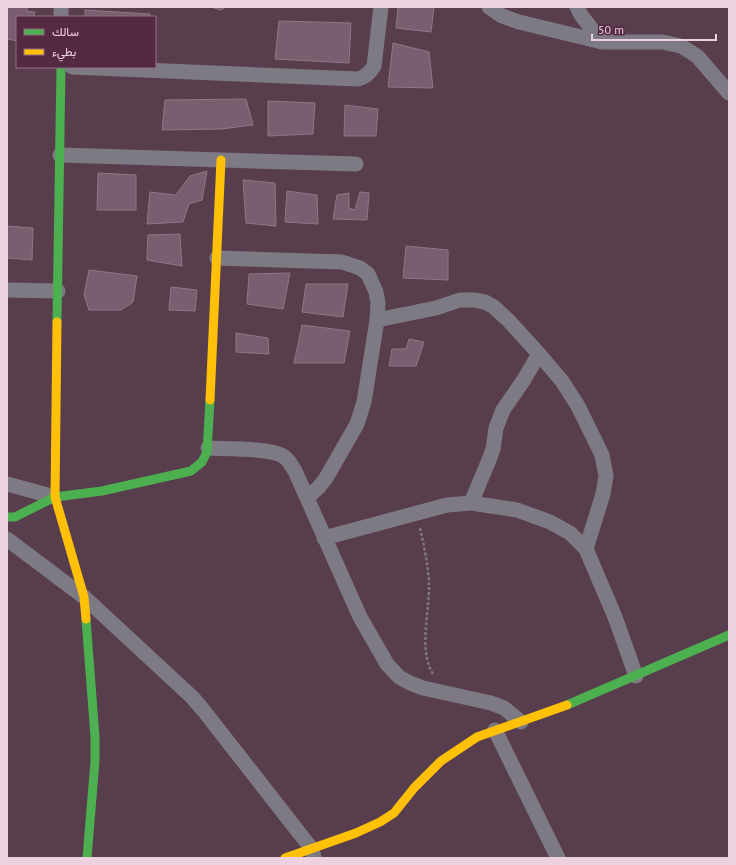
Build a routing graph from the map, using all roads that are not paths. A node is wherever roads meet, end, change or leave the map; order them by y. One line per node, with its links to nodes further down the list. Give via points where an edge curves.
1 (381, 7): 7 (street, via 374,66 365,77 358,79)
2 (489, 7): 4 (street)
3 (577, 7): 5 (street)
4 (504, 12): 5 (street, via 519,22)
5 (602, 42): 8 (street, via 662,42 681,46 697,56)
6 (61, 68): 9 (street)
7 (96, 68)
8 (729, 93)
9 (60, 155): 10 (street); 14 (street)
10 (221, 160): 11 (street); 12 (street)
11 (356, 164)
12 (216, 258): 15 (street, via 342,262 356,266 368,274 376,292); 17 (street)
13 (7, 290): 14 (street)
14 (58, 290): 19 (street)
15 (377, 320): 16 (street, via 436,308 460,300 485,302 494,307); 20 (street, via 364,402 357,424 326,478)
16 (539, 354): 21 (street, via 503,410 496,428 493,449); 25 (street, via 562,381 578,406 602,455 606,476 604,490)
17 (208, 448): 19 (street, via 206,458 200,466 191,471 102,491); 20 (street, via 271,451 281,455 289,461)
18 (7, 484): 19 (street)
19 (55, 496): 22 (street, via 15,517); 26 (street)
20 (307, 498): 24 (street)
21 (471, 503): 24 (street, via 447,505); 25 (street, via 517,510 550,522 570,533)
22 (7, 517)
23 (7, 538): 26 (street)
24 (324, 538): 29 (street, via 360,617 387,664 399,677 423,688 491,703 504,708)
25 (586, 549): 28 (street, via 616,617)
26 (84, 597): 31 (street, via 204,711); 32 (street, via 95,737)
27 (729, 635): 28 (street)
28 (636, 676): 29 (street)
29 (521, 722): 30 (street)
30 (495, 730): 31 (street, via 477,737 441,761 394,813); 34 (street)
31 (313, 853): 33 (street)
32 (87, 858)
33 (285, 858)
34 (558, 858)

